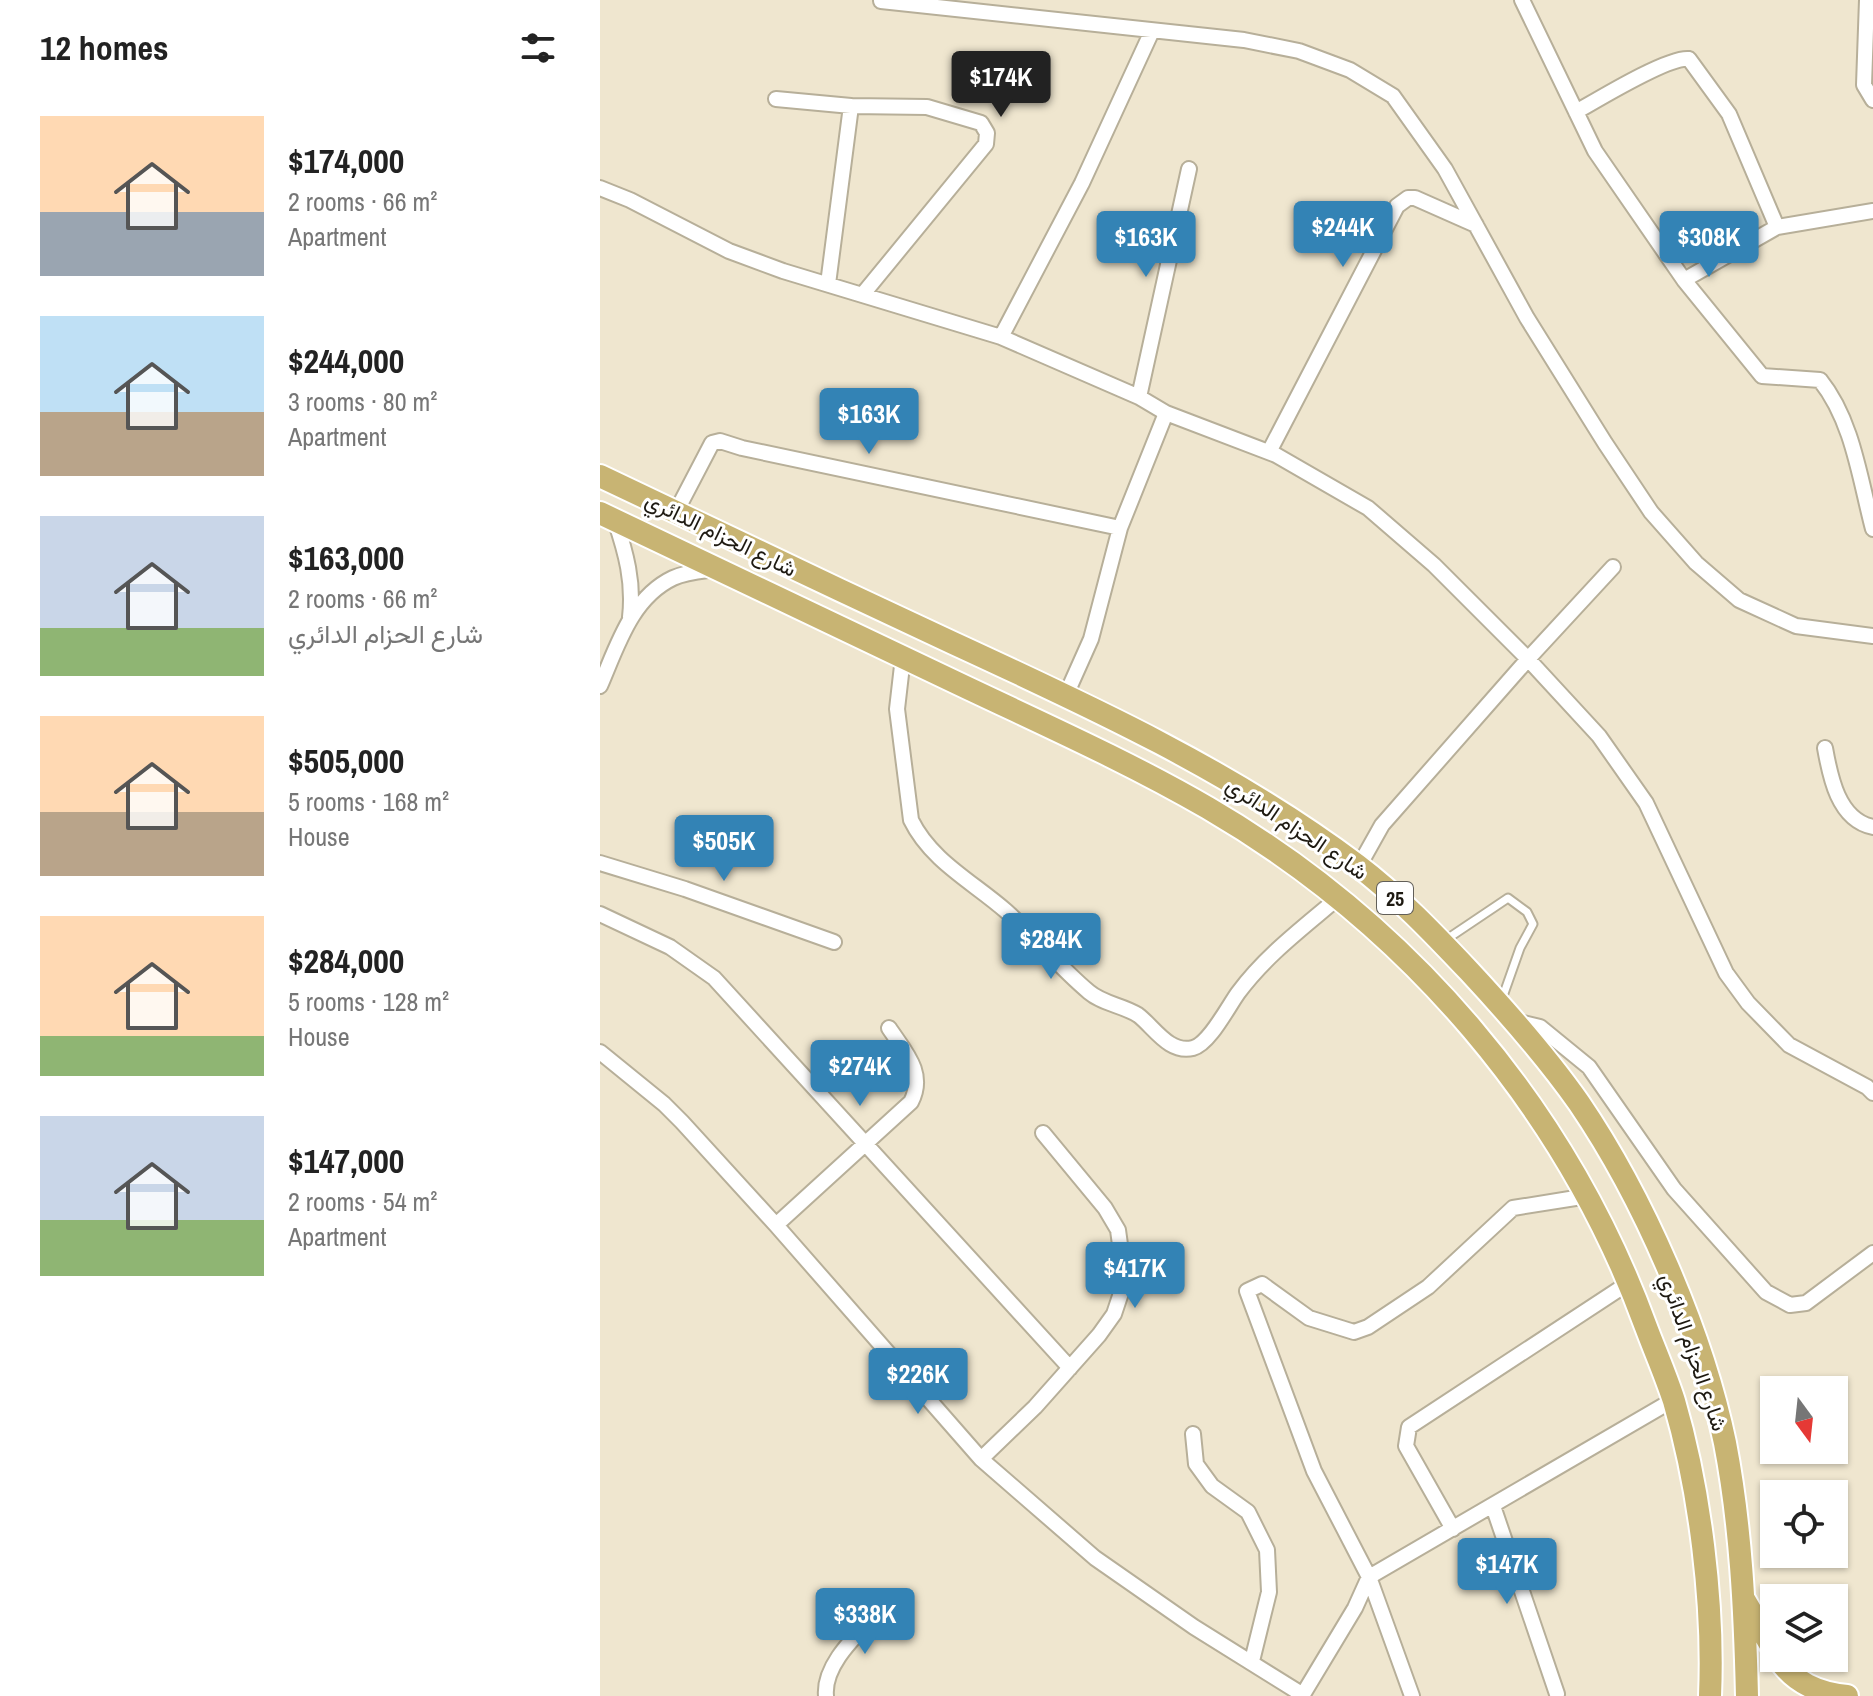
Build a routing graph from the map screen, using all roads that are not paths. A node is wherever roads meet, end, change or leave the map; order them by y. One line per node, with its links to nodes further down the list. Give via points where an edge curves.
1 (1522, 0): 8 (street)
2 (1867, 0): 6 (street, via 1864,85)
3 (881, 1): 4 (street)
4 (1152, 31): 12 (street, via 1299,51 1383,89 1445,169); 17 (street, via 1082,183)
5 (776, 99): 7 (street)
6 (1873, 100)
7 (851, 106): 15 (street); 16 (street, via 927,107 981,123 987,133 986,144)
8 (1576, 112): 13 (street, via 1661,67 1689,59 1729,114); 14 (street, via 1595,151)
9 (1189, 169): 18 (street)
10 (600, 188): 15 (street, via 729,251)
11 (1873, 211): 13 (street)
12 (1476, 226): 20 (street, via 1415,198 1397,206); 29 (street, via 1605,443 1651,512 1696,563 1739,600 1796,626)
13 (1777, 227): 14 (street)
14 (1684, 280): 25 (street, via 1762,376 1820,380 1833,395)
15 (828, 284): 16 (street)
16 (863, 294): 17 (street)
17 (1001, 337): 18 (street)
18 (1139, 397): 19 (street)
19 (1166, 413): 20 (street); 24 (street)
20 (1269, 452): 31 (street, via 1368,508)
21 (600, 476): 22 (main road, شارع الحزام الدائري / 25)
22 (676, 512): 24 (street, via 712,443 720,441); 33 (main road, شارع الحزام الدائري / 25)
23 (607, 516): 27 (main road, شارع الحزام الدائري / 25); 28 (street, via 629,566)
24 (1120, 528): 33 (street, via 1091,639)
25 (1873, 529)
26 (1613, 567): 31 (street)
27 (716, 569): 28 (street, via 670,579); 30 (main road, شارع الحزام الدائري / 25)
28 (630, 617): 32 (street)
29 (1873, 636)
30 (903, 657): 38 (main road, شارع الحزام الدائري / 25, via 1159,780); 38 (street, via 897,709 911,820 919,835 1090,993 1138,1016 1164,1040 1194,1048 1206,1039 1263,963)
31 (1528, 659): 37 (street, via 1382,825); 45 (street, via 1599,736 1646,803 1726,973 1748,1003 1789,1045)
32 (600, 686)
33 (1066, 695): 37 (main road, شارع الحزام الدائري / 25, via 1183,753)
34 (1825, 748): 35 (street, via 1842,803)
35 (1873, 827)
36 (600, 863): 40 (street)
37 (1359, 866): 41 (main road, شارع الحزام الدائري / 25)
38 (1339, 897): 48 (main road, شارع الحزام الدائري / 25, via 1449,1000 1503,1065)
39 (600, 914): 47 (street, via 670,947 714,978)
40 (834, 942)
41 (1442, 943): 42 (main road, شارع الحزام الدائري / 25); 42 (lane, via 1508,898 1527,912 1533,924 1520,948)
42 (1508, 1013): 50 (street, via 1540,1027 1589,1067 1674,1189 1766,1292 1790,1305 1806,1303); 59 (main road, شارع الحزام الدائري / 25, via 1579,1103 1636,1198 1677,1293 1725,1443)
43 (889, 1028): 47 (street, via 917,1074 918,1089)
44 (600, 1052): 49 (street, via 664,1104)
45 (1871, 1087)
46 (1043, 1133): 52 (street, via 1105,1208 1123,1251 1125,1281 1114,1314)
47 (866, 1143): 49 (street); 52 (street)
48 (1588, 1196): 51 (main road, شارع الحزام الدائري / 25); 58 (street, via 1513,1208 1428,1287 1354,1332 1309,1318 1262,1284 1247,1291 1314,1471)
49 (776, 1225): 55 (street)
50 (1873, 1253)
51 (1630, 1282): 53 (main road, شارع الحزام الدائري / 25); 57 (street, via 1409,1427 1406,1446)
52 (1070, 1368): 55 (street)
53 (1673, 1400): 56 (street); 68 (main road, شارع الحزام الدائري / 25, via 1704,1558)
54 (1193, 1434): 62 (street, via 1196,1464 1212,1486 1248,1512 1267,1550 1269,1592)
55 (981, 1459): 62 (street, via 1095,1558)
56 (1493, 1506): 57 (street); 64 (street)
57 (1453, 1529): 58 (street)
58 (1369, 1577): 66 (street); 67 (street)
59 (1743, 1598): 61 (main road); 69 (main road, شارع الحزام الدائري / 25)
60 (878, 1612): 65 (street, via 834,1665)
61 (1760, 1627)
62 (1252, 1661): 66 (street)
63 (1790, 1672): 70 (main road, via 1814,1689)
64 (1557, 1694)
65 (826, 1696)
66 (1302, 1696)
67 (1412, 1696)
68 (1710, 1696)
69 (1747, 1696)
70 (1847, 1696)

